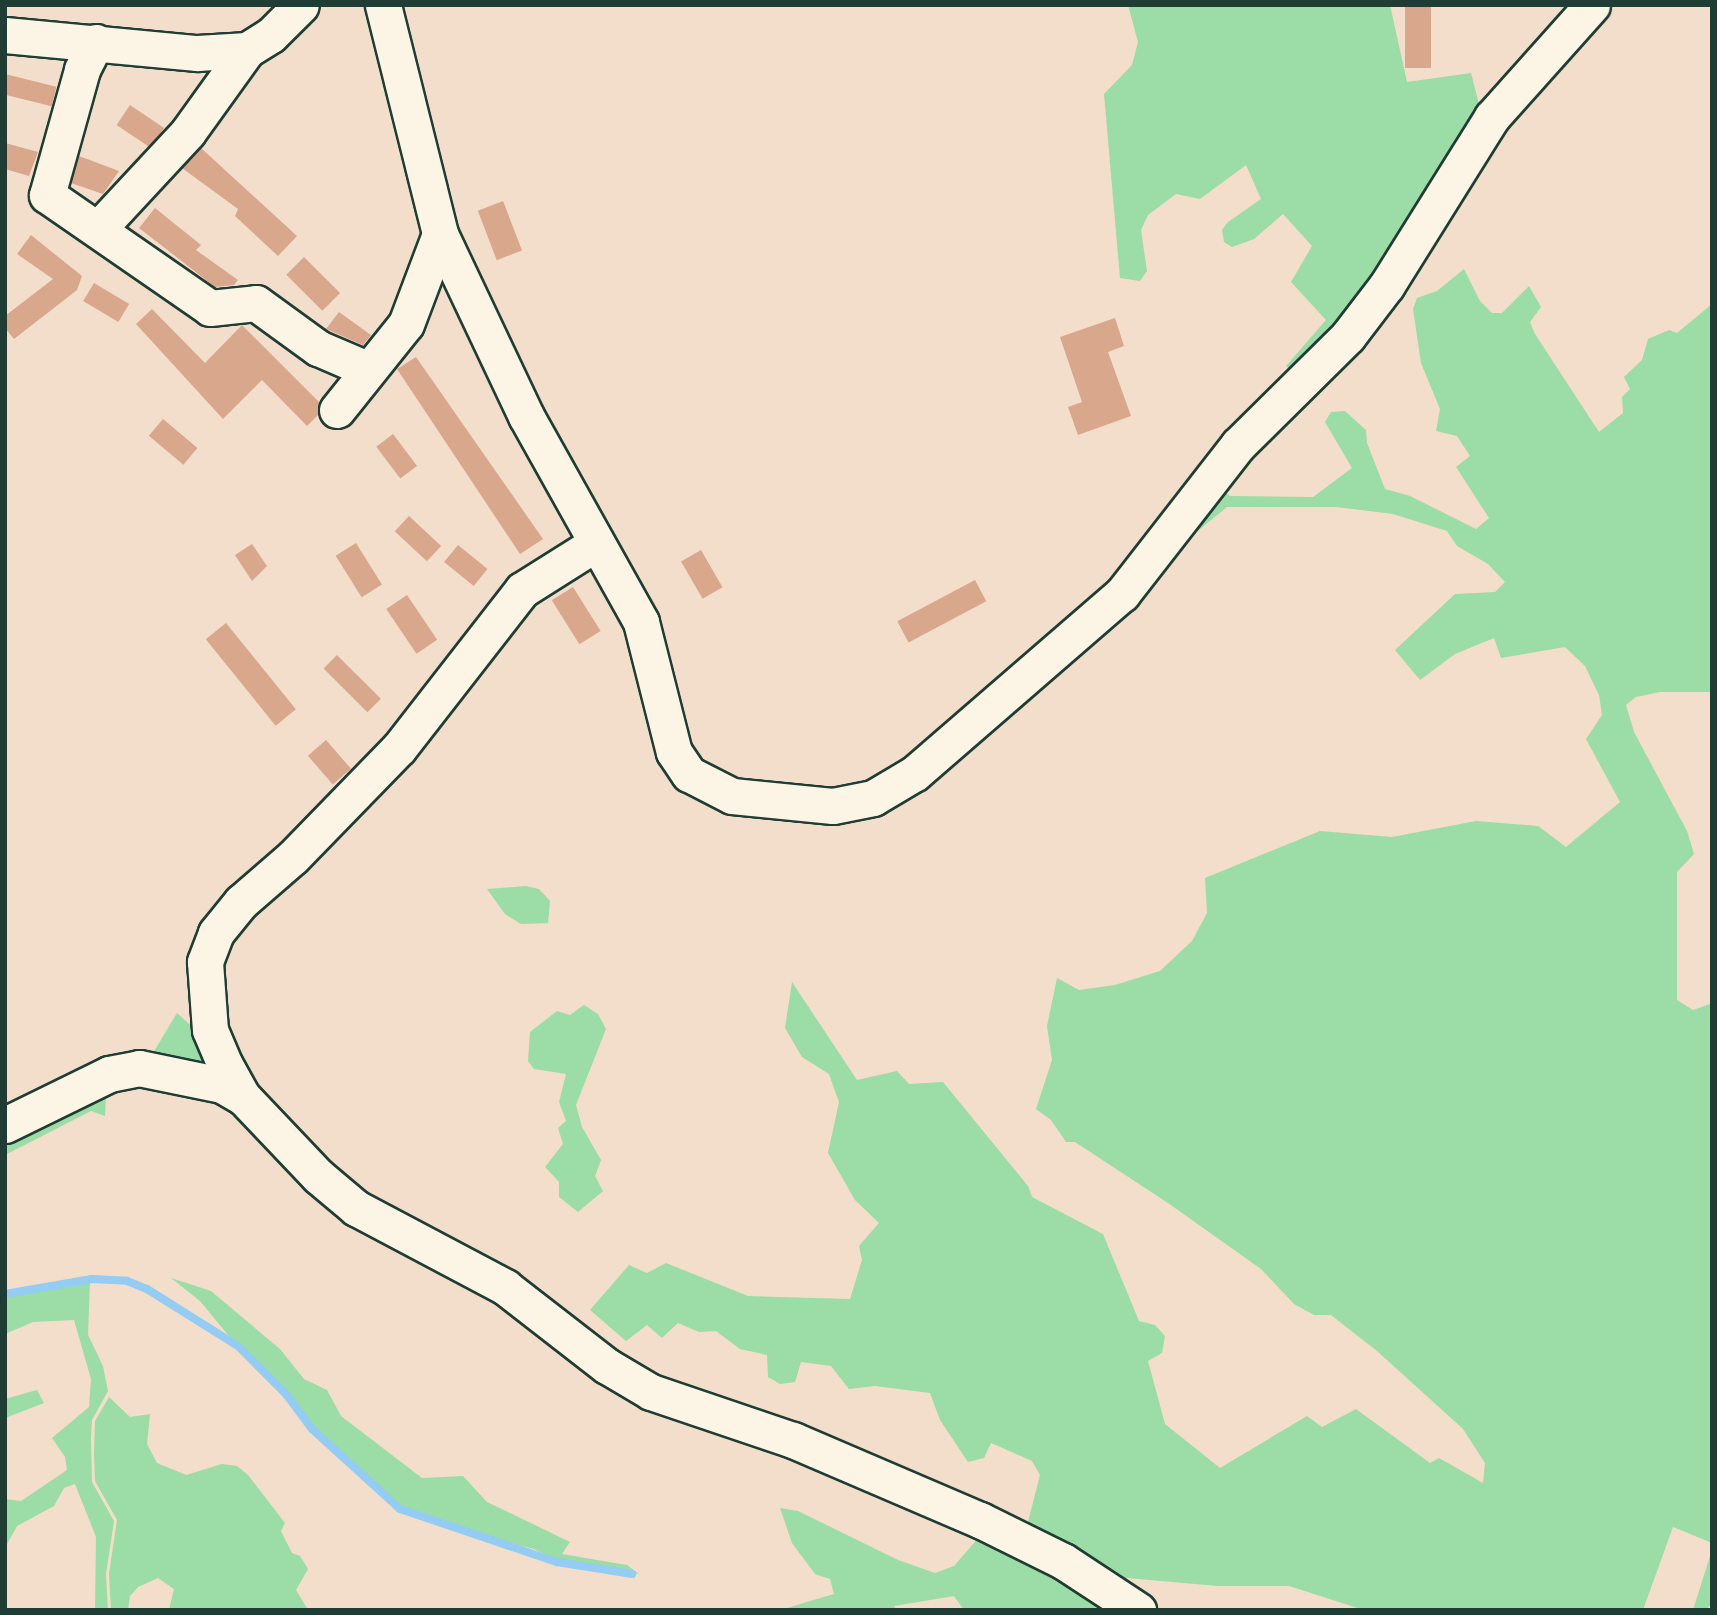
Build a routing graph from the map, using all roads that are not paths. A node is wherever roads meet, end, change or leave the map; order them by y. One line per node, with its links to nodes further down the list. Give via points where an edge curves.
1 (301, 5): 6 (street, via 271,35)
2 (383, 5): 8 (street)
3 (1592, 5): 11 (street, via 1492,117 1387,285 1348,336 1238,445 1122,594 915,773 873,798 833,806 732,796 689,774 674,752 641,622)
4 (5, 35): 5 (street)
5 (96, 42): 6 (street, via 197,53); 7 (street, via 82,70 46,184 54,202)
6 (247, 50): 7 (street, via 188,132)
7 (98, 229): 9 (street, via 210,308 256,303 318,348)
8 (440, 234): 9 (street, via 406,324); 11 (street, via 526,416)
9 (367, 369): 10 (street)
10 (337, 410)
11 (595, 544): 12 (street, via 522,590 399,748 293,857 241,902 216,933 205,962 210,1030)
12 (243, 1097): 13 (street, via 222,1085 138,1068 109,1074); 14 (street, via 318,1176 356,1208 505,1287 607,1366 651,1392 793,1440 980,1520 1063,1561)
13 (5, 1125)
14 (1138, 1610)

